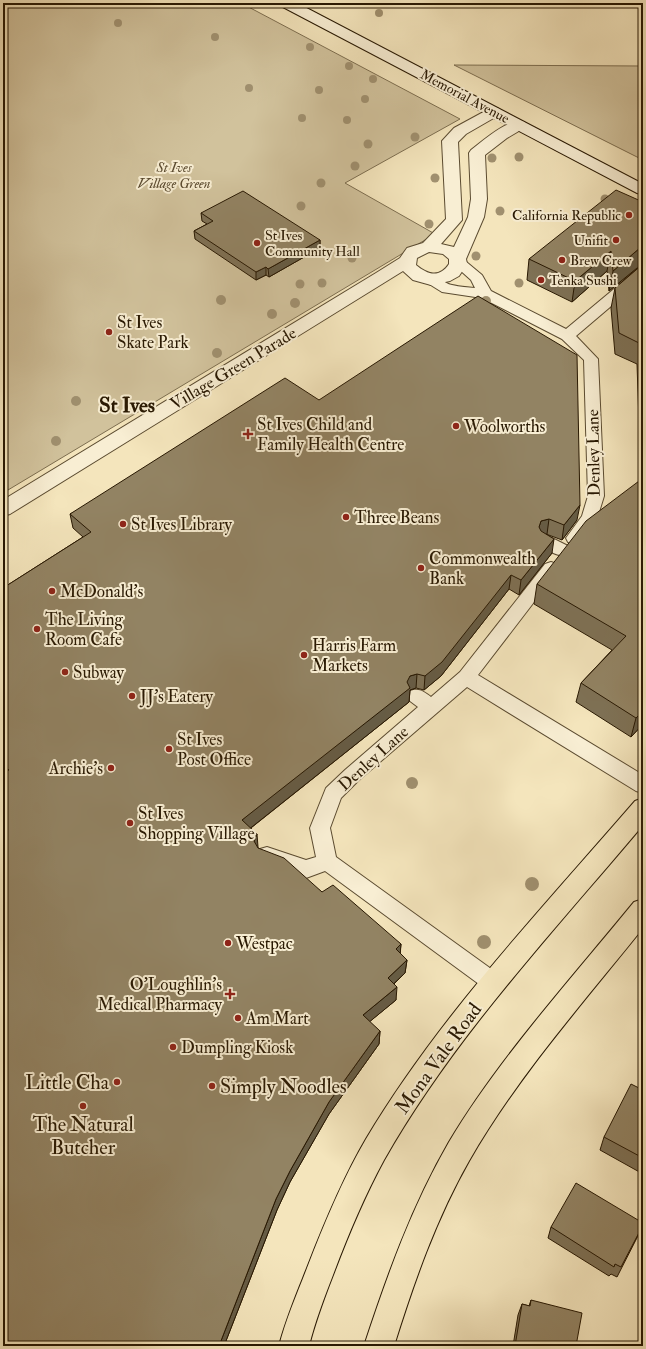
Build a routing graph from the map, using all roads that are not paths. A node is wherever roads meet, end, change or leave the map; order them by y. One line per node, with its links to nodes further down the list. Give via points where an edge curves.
1 (286, 3): 2 (street, Memorial Avenue)
2 (494, 112): 3 (street, Memorial Avenue); 5 (street, via 460,131 450,141 454,220)
3 (519, 125): 4 (street, Memorial Avenue); 6 (street, via 477,153 479,199 476,217)
4 (643, 190)
5 (429, 247): 6 (street, via 446,249); 7 (street, via 414,251 409,256)
6 (458, 260): 7 (street, Village Green Parade, via 458,268 453,273 439,278); 11 (lane, via 477,278)
7 (418, 271): 11 (lane, Denley Lane, via 447,289); 13 (street, Village Green Parade, via 382,277)
8 (643, 272): 9 (lane)
9 (628, 284): 10 (lane); 12 (lane)
10 (643, 291)
11 (485, 294): 12 (lane, Denley Lane)
12 (567, 336): 15 (lane, Denley Lane, via 591,359 596,496 590,518)
13 (3, 510)
14 (546, 541): 15 (lane)
15 (564, 552): 16 (lane, Denley Lane)
16 (466, 677): 18 (lane, Denley Lane); 19 (lane)
17 (416, 696): 18 (lane)
18 (431, 707): 22 (lane, Denley Lane, via 333,794 320,828)
19 (643, 784)
20 (643, 808): 24 (highway, Mona Vale Road)
21 (266, 854): 22 (lane, via 306,869)
22 (327, 862): 24 (lane)
23 (643, 910): 26 (highway, via 526,1054 484,1112 449,1171 420,1228)
24 (494, 983): 25 (highway, Mona Vale Road, via 440,1050 374,1151 346,1209)
25 (294, 1346)
26 (379, 1346)

